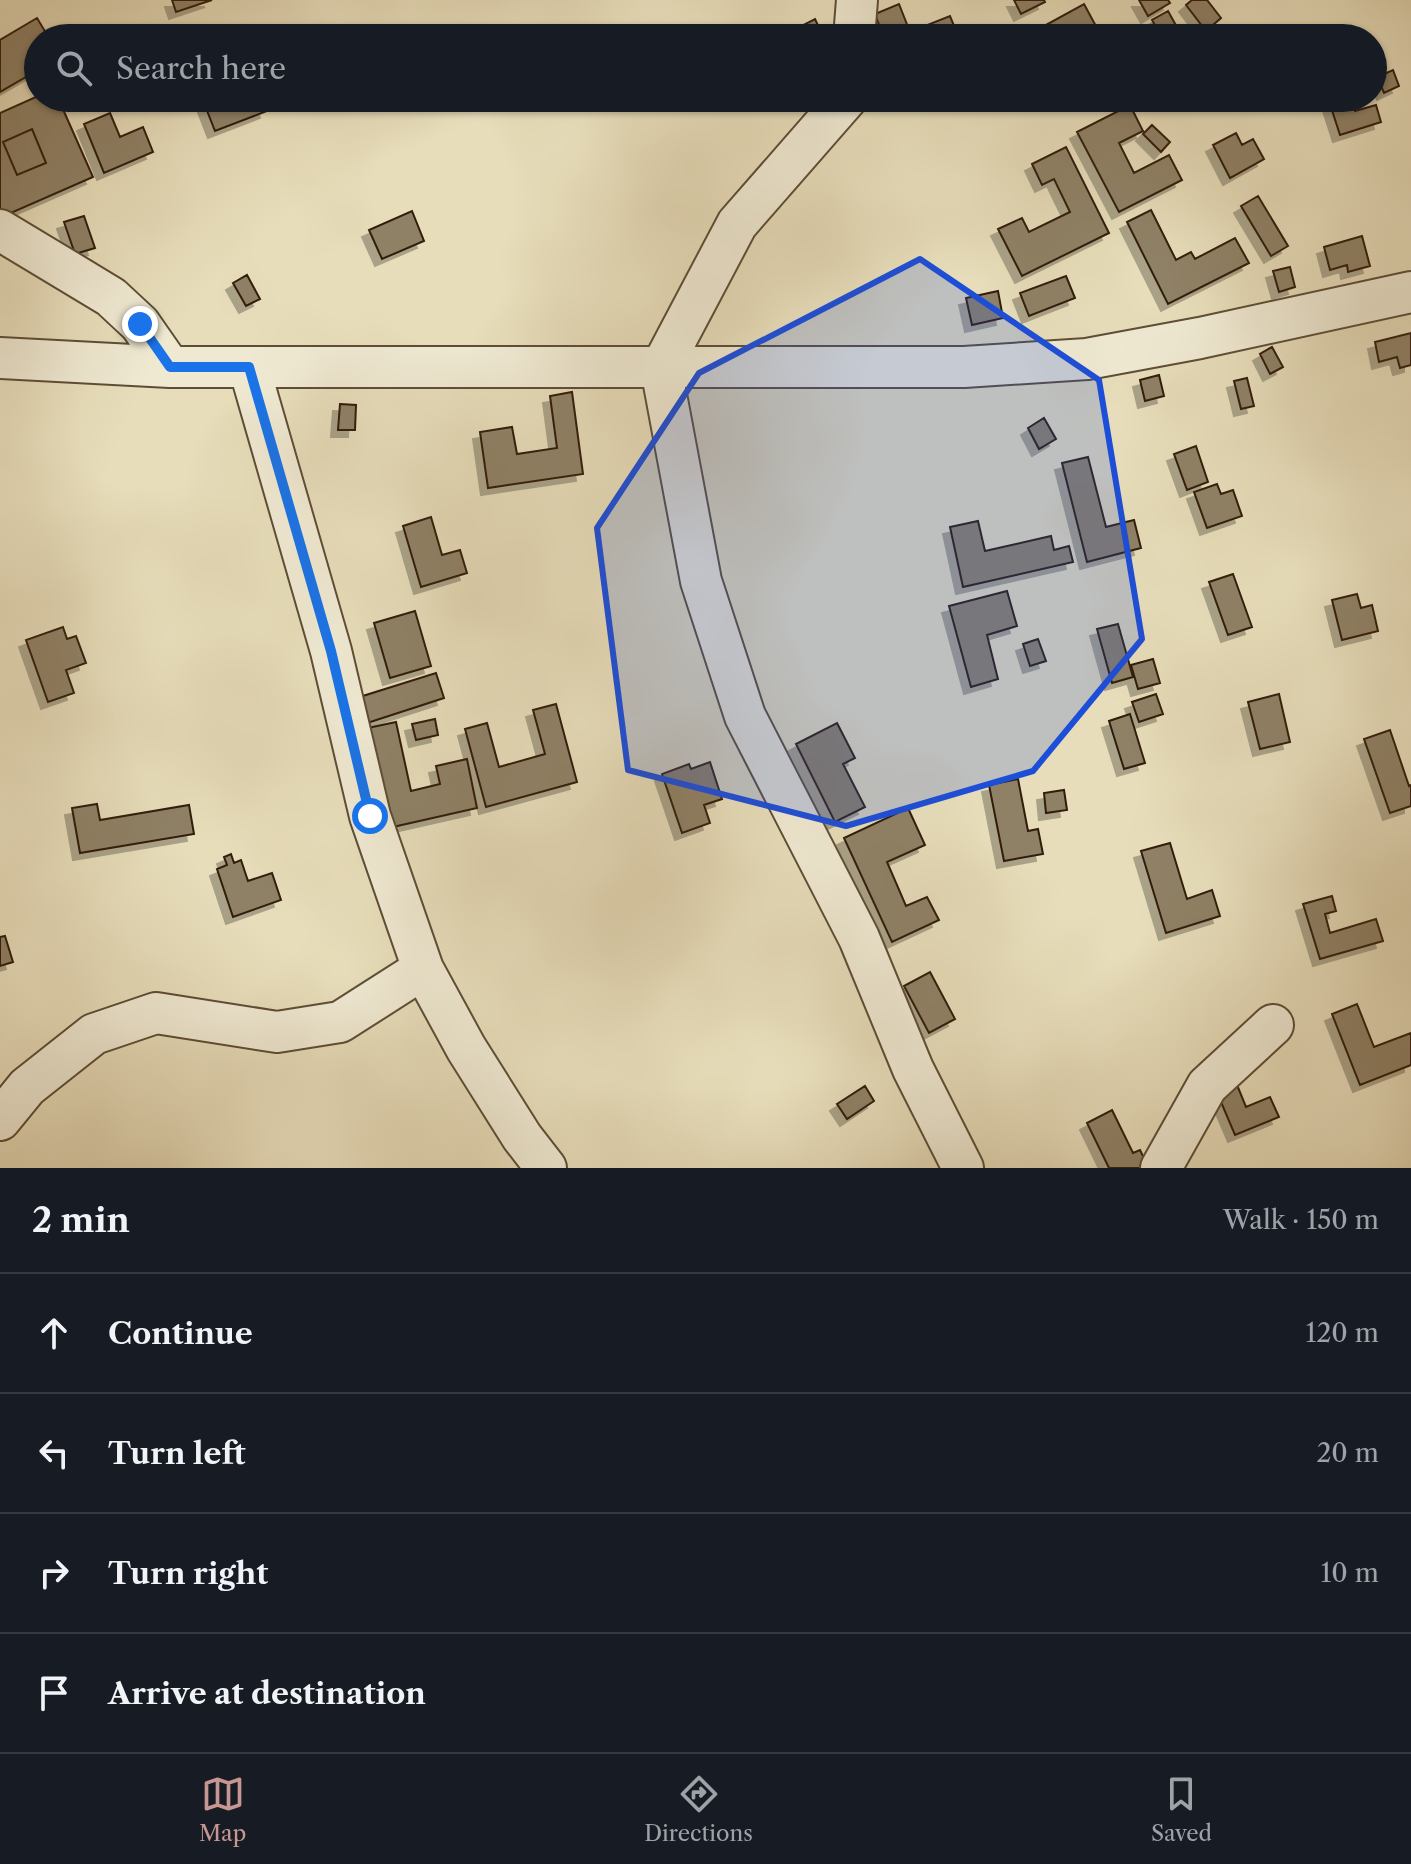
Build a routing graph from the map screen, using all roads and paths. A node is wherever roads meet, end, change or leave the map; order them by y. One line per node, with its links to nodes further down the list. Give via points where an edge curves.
1 (857, 0): 2 (street)
2 (855, 24)
3 (835, 112): 9 (street, via 737,224)
4 (0, 230): 7 (street, via 111,297 140,324)
5 (1411, 292): 9 (street, via 1087,359 964,367)
6 (0, 358): 7 (street)
7 (170, 367): 8 (street)
8 (249, 367): 9 (street); 10 (street, via 331,651 370,816)
9 (661, 368): 14 (street, via 701,581 745,716 859,938 913,1069)
10 (423, 969): 12 (street, via 340,1022 277,1032 156,1013 94,1034 27,1087); 13 (street, via 466,1048)
11 (1273, 1025): 15 (street, via 1207,1086)
12 (0, 1120)
13 (546, 1168)
14 (963, 1168)
15 (1161, 1168)

